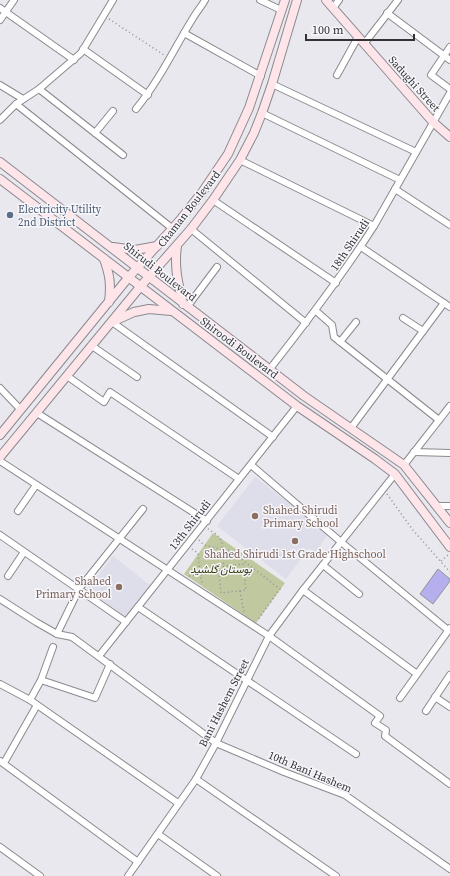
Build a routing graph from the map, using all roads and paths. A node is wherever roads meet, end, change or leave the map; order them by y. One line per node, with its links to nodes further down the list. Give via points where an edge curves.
1 (14, 0): 14 (street)
2 (105, 0): 10 (street)
3 (206, 0): 18 (street)
4 (260, 0): 13 (street)
5 (284, 0): 13 (main road, Chaman Boulevard)
6 (297, 0): 28 (main road, Chaman Boulevard)
7 (326, 0): 12 (main road, Sadughi Street)
8 (339, 0): 12 (street)
9 (398, 0): 15 (street)
10 (112, 2): 16 (street)
11 (0, 8): 14 (street)
12 (333, 8): 19 (main road, Sadughi Street)
13 (281, 10): 27 (main road, Chaman Boulevard)
14 (6, 12): 17 (street); 24 (street)
15 (387, 13): 19 (street); 22 (street)
16 (104, 16): 21 (street); 23 (path)
17 (0, 20)
18 (184, 33): 23 (street); 27 (street)
19 (361, 41): 26 (street); 40 (main road, Sadughi Street)
20 (450, 46): 22 (street)
21 (83, 49): 24 (street); 33 (street)
22 (444, 55): 25 (street); 31 (street, via 431,75)
23 (170, 59): 33 (street)
24 (74, 60): 30 (street)
25 (450, 60)
26 (338, 75)
27 (261, 76): 53 (main road, Chaman Boulevard, via 228,154)
28 (272, 84): 38 (main road, Chaman Boulevard); 43 (street)
29 (0, 85): 34 (street)
30 (39, 89): 34 (street); 41 (street)
31 (450, 89)
32 (450, 93): 40 (street, 18th Shirudi)
33 (148, 95): 36 (street)
34 (23, 99): 35 (street)
35 (16, 104): 39 (street); 53 (street)
36 (136, 109)
37 (113, 111): 41 (street)
38 (262, 113): 45 (main road, Chaman Boulevard); 48 (street)
39 (0, 120)
40 (433, 122): 42 (main road, Sadughi Street); 43 (street, 18th Shirudi)
41 (95, 133): 44 (street)
42 (450, 137)
43 (416, 152): 48 (street, 18th Shirudi)
44 (123, 155)
45 (240, 160): 50 (main road, Chaman Boulevard); 52 (street)
46 (0, 162): 57 (main road, Shirudi Boulevard)
47 (0, 179): 59 (main road, Shiroodi Boulevard)
48 (400, 180): 49 (street, 18th Shirudi)
49 (395, 189): 51 (street); 52 (street, 18th Shirudi)
50 (213, 200): 54 (main road, Chaman Boulevard); 64 (street)
51 (450, 225)
52 (374, 226): 58 (street, 18th Shirudi)
53 (173, 229): 56 (main road, Chaman Boulevard)
54 (191, 229): 55 (main road, Chaman Boulevard); 75 (street)
55 (177, 245): 62 (main road, Chaman Boulevard); 68 (main road, via 176,274)
56 (158, 246): 57 (main road, via 135,250); 61 (main road, Chaman Boulevard)
57 (112, 247): 61 (main road, Shirudi Boulevard)
58 (361, 247): 64 (street, 18th Shirudi); 67 (street)
59 (104, 258): 63 (main road, Shiroodi Boulevard); 66 (main road, via 111,286)
60 (216, 267): 68 (street)
61 (137, 268): 62 (main road, Shirudi Boulevard); 63 (main road, Chaman Boulevard)
62 (148, 277): 65 (main road, Chaman Boulevard); 68 (main road, Shirudi Boulevard)
63 (128, 278): 65 (main road, Shiroodi Boulevard); 66 (main road, Chaman Boulevard)
64 (336, 283): 71 (street, 18th Shirudi)
65 (140, 287): 70 (main road, Shiroodi Boulevard); 73 (main road, Chaman Boulevard)
66 (110, 302): 86 (main road, Chaman Boulevard)
67 (444, 303): 69 (street); 76 (street)
68 (185, 306): 79 (main road, Shirudi Boulevard)
69 (450, 307)
70 (171, 311): 73 (main road, via 149,309 134,312); 84 (main road, Shiroodi Boulevard)
71 (316, 311): 75 (street, 18th Shirudi); 77 (street, via 332,324 333,336)
72 (402, 318): 76 (street)
73 (112, 322): 78 (main road, Chaman Boulevard); 91 (street)
74 (356, 322): 77 (street)
75 (306, 324): 79 (street, 18th Shirudi)
76 (423, 330): 82 (street)
77 (340, 342): 82 (street)
78 (92, 346): 80 (main road, Chaman Boulevard); 81 (street)
79 (269, 370): 89 (main road, Shirudi Boulevard)
80 (67, 376): 87 (main road, Chaman Boulevard); 99 (street, via 104,402 110,392)
81 (137, 377)
82 (387, 380): 88 (street); 89 (street)
83 (0, 388): 86 (street)
84 (297, 406): 91 (street, 13th Shirudi); 98 (main road, Shiroodi Boulevard)
85 (450, 406): 88 (street)
86 (21, 410): 90 (main road, Chaman Boulevard)
87 (37, 413): 94 (main road, Chaman Boulevard); 106 (street)
88 (439, 420): 92 (street)
89 (351, 428): 97 (main road, Shirudi Boulevard)
90 (0, 435)
91 (273, 437): 96 (street, 13th Shirudi)
92 (414, 452): 93 (street); 97 (street)
93 (450, 453)
94 (0, 457)
95 (0, 461): 100 (street)
96 (251, 465): 99 (street, 13th Shirudi); 111 (street)
97 (404, 465): 102 (main road, Shirudi Boulevard)
98 (395, 474): 101 (street, Bani Hashem Street); 113 (main road, Shiroodi Boulevard)
99 (239, 479): 106 (street, 13th Shirudi)
100 (36, 485): 105 (street); 110 (street)
101 (383, 490): 111 (street, Bani Hashem Street); 117 (path, via 412,529)
102 (436, 506): 103 (street); 107 (main road, Shirudi Boulevard)
103 (450, 506)
104 (143, 509): 110 (street)
105 (18, 511)
106 (205, 523): 109 (street, 13th Shirudi); 114 (path, via 220,538)
107 (450, 523)
108 (0, 535): 115 (street)
109 (194, 536): 112 (street, 13th Shirudi); 114 (path, via 204,545)
110 (119, 539): 122 (street); 128 (street)
111 (341, 542): 120 (street, Bani Hashem Street); 138 (street)
112 (187, 546): 122 (street, 13th Shirudi); 125 (path, via 198,553)
113 (450, 547)
114 (224, 550): 118 (path, via 232,552); 121 (path)
115 (24, 552): 126 (street); 128 (street)
116 (450, 553): 117 (path)
117 (441, 561): 123 (path)
118 (245, 562): 119 (path); 137 (path, via 280,589)
119 (243, 564): 121 (path); 130 (path, via 246,590)
120 (323, 565): 129 (street, Bani Hashem Street); 132 (street)
121 (224, 566): 124 (path, via 218,567)
122 (167, 570): 127 (street); 134 (street, 13th Shirudi)
123 (450, 572)
124 (219, 573): 125 (path); 130 (path, via 221,593)
125 (200, 575): 127 (path, via 187,577); 131 (path, via 204,588)
126 (8, 576)
127 (184, 581): 131 (street)
128 (79, 589): 136 (street); 139 (street)
129 (303, 590): 140 (street, Bani Hashem Street); 144 (street)
130 (240, 591): 135 (path, via 245,616)
131 (201, 593): 135 (street)
132 (358, 594)
133 (0, 599): 139 (street, 10th Bani Hashem)
134 (138, 608): 136 (street, 13th Shirudi); 147 (street)
135 (243, 619): 140 (street)
136 (126, 622): 142 (street, 13th Shirudi)
137 (256, 623)
138 (449, 629): 144 (street)
139 (58, 634): 142 (street, 10th Bani Hashem, via 72,637)
140 (269, 636): 147 (street, Bani Hashem Street); 159 (street, via 380,716 376,723 386,730 385,736)
141 (53, 647): 146 (street)
142 (99, 656): 143 (street, 10th Bani Hashem)
143 (110, 664): 146 (street, via 95,698); 155 (street, 10th Bani Hashem)
144 (417, 674): 150 (street)
145 (450, 675): 149 (street)
146 (41, 680): 151 (street)
147 (247, 680): 155 (street, Bani Hashem Street); 156 (street)
148 (0, 684): 151 (street)
149 (435, 697): 153 (street); 154 (street)
150 (400, 698)
151 (30, 700): 152 (street)
152 (37, 705): 157 (street); 160 (street)
153 (450, 707)
154 (426, 711)
155 (216, 744): 158 (street, Bani Hashem Street); 164 (street, 10th Bani Hashem, via 345,795)
156 (356, 754)
157 (2, 762): 163 (street)
158 (196, 779): 160 (street, Bani Hashem Street); 168 (street)
159 (450, 784)
160 (178, 803): 161 (street, Bani Hashem Street)
161 (158, 834): 163 (street, Bani Hashem Street); 167 (street)
162 (0, 847): 165 (street)
163 (138, 862): 166 (street, Bani Hashem Street)
164 (450, 869)
165 (40, 876)
166 (128, 876)
167 (216, 876)
168 (336, 876)

